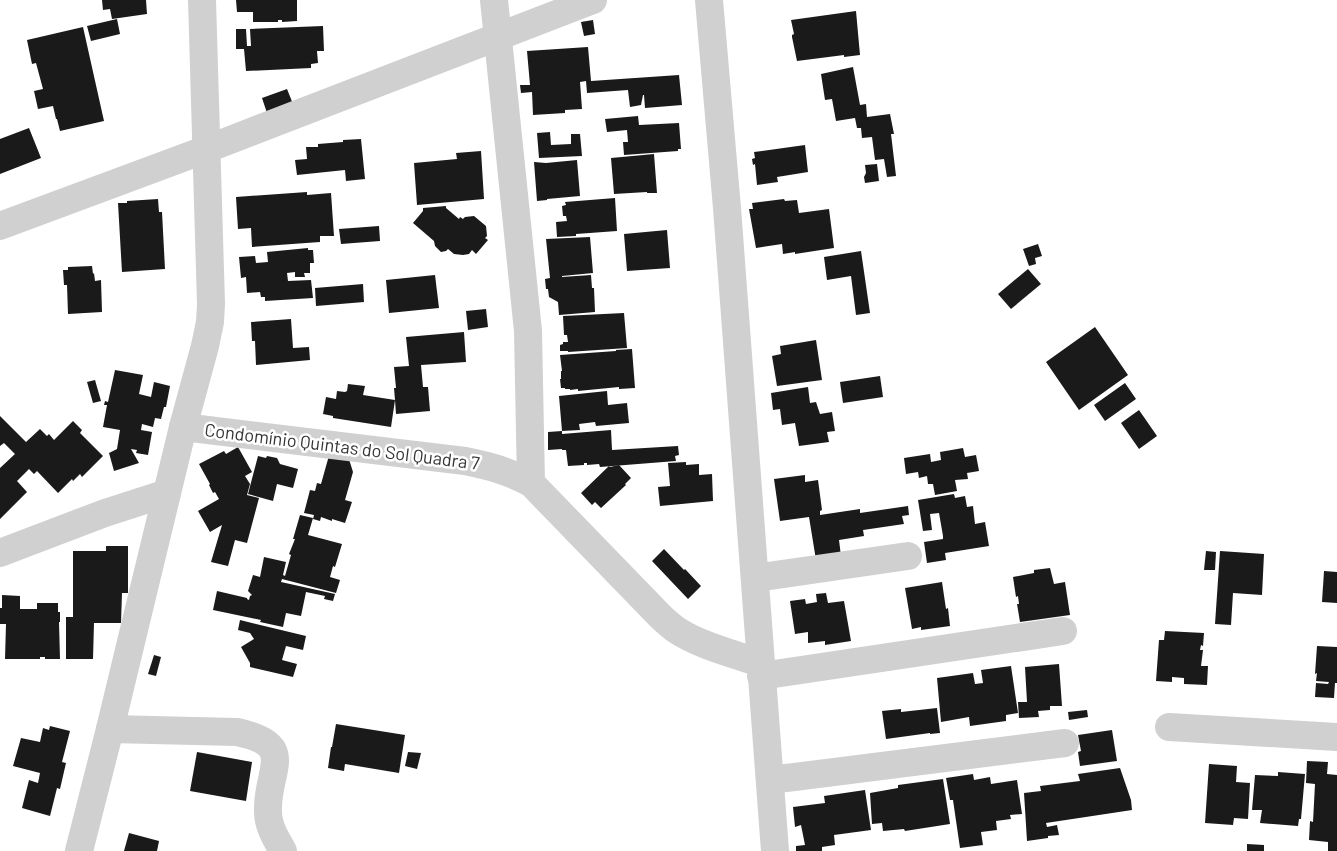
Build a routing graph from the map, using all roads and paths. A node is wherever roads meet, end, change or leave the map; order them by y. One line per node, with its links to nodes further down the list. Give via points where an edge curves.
1 (202, 0): 6 (street, Condomínio Quintas do Sol Quadra 7)
2 (494, 0): 5 (street)
3 (593, 0): 5 (street)
4 (709, 0): 13 (street)
5 (497, 37): 6 (street); 9 (street, via 528,331)
6 (207, 149): 7 (street); 8 (street, Condomínio Quintas do Sol Quadra 7, via 210,322)
7 (0, 226)
8 (183, 427): 9 (street, Condomínio Quintas do Sol Quadra 7, via 465,461 495,468); 10 (street, Condomínio Quintas do Sol Quadra 7)
9 (531, 483): 15 (street, Condomínio Quintas do Sol Quadra 7, via 676,630)
10 (167, 493): 11 (street); 17 (street, Condomínio Quintas do Sol Quadra 7)
11 (0, 553)
12 (908, 556): 13 (street)
13 (755, 578): 15 (street)
14 (1063, 631): 15 (street)
15 (760, 670): 20 (street)
16 (1169, 727): 18 (street)
17 (110, 730): 21 (street, Condomínio Quintas do Sol Quadra 7); 22 (street, via 237,732 265,742 271,747 276,763 268,802 269,823)
18 (1337, 738)
19 (1065, 743): 20 (street)
20 (770, 780): 23 (street)
21 (78, 851)
22 (283, 851)
23 (775, 851)

